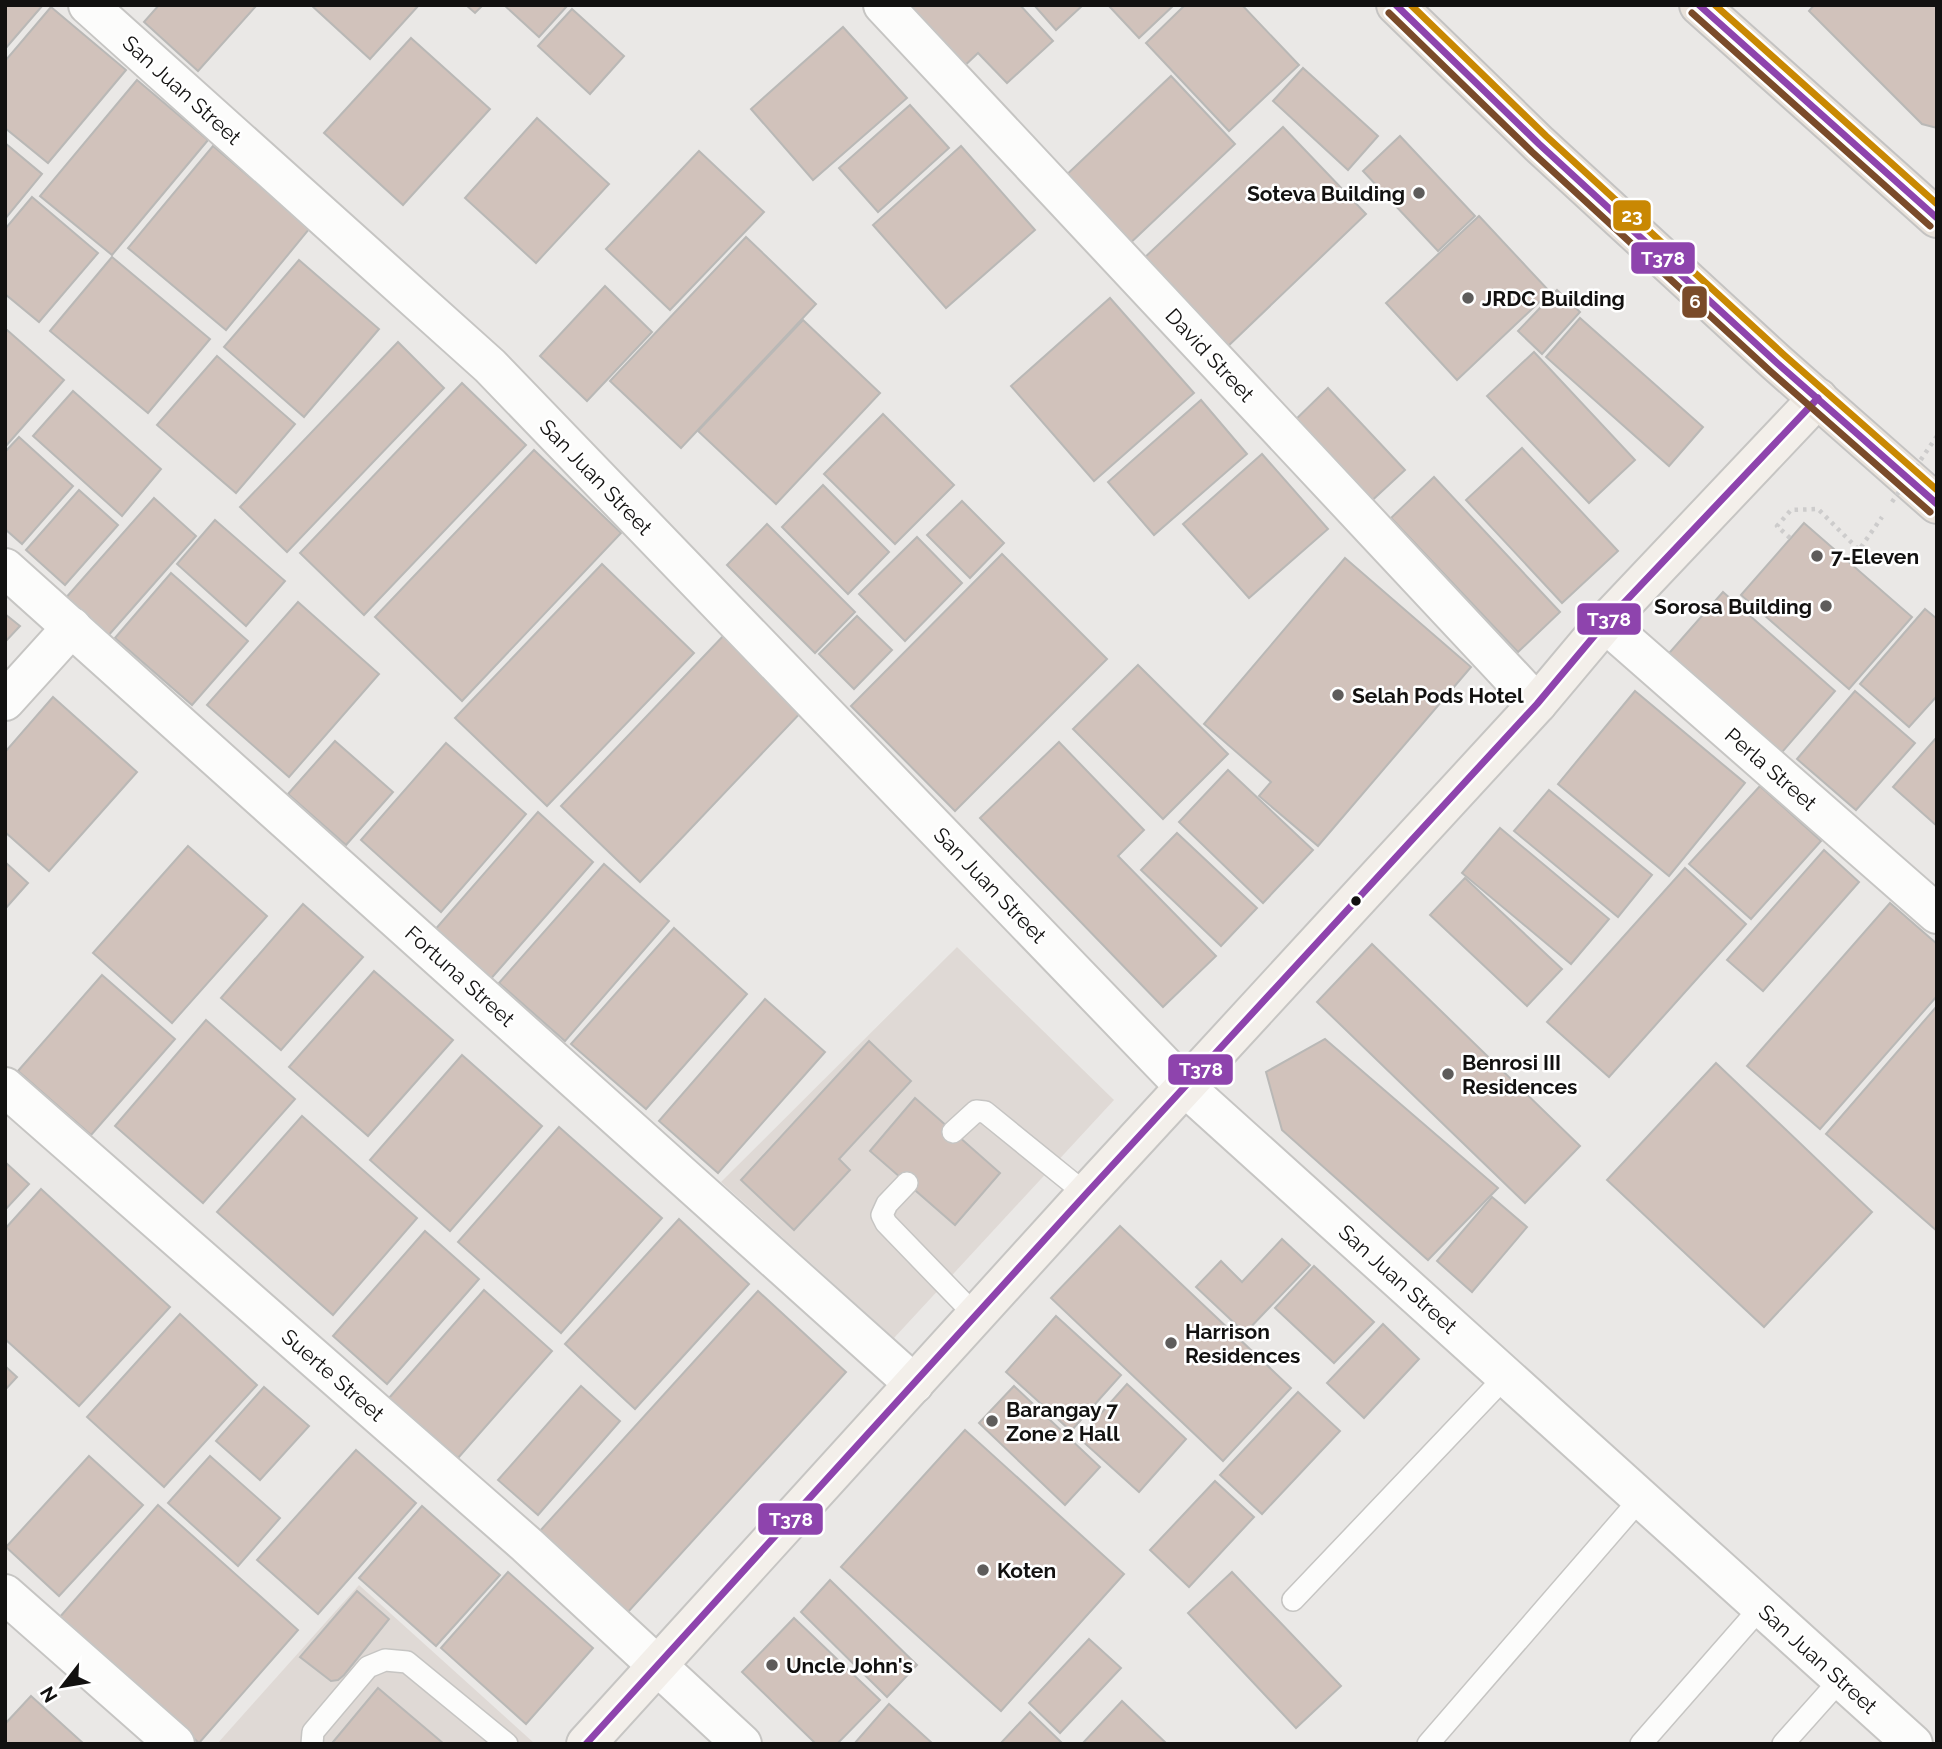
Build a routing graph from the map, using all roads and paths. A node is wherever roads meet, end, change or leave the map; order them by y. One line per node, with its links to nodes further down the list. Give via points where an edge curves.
1 (88, 5): 16 (street, San Juan Street, via 490,366)
2 (883, 5): 14 (street, David Street)
3 (1396, 5): 6 (main road, via 1539,144)
4 (1699, 5): 5 (main road)
5 (1937, 218)
6 (1818, 398): 8 (main road); 11 (main road)
7 (1937, 436): 9 (path, bridge, via 1859,550 1818,509 1791,510 1777,526)
8 (1937, 504)
9 (1790, 538)
10 (5, 568): 12 (street, Fortuna Street)
11 (1605, 623): 14 (main road); 15 (street, Perla Street)
12 (72, 627): 13 (street); 23 (street, Fortuna Street)
13 (5, 701)
14 (1537, 704): 16 (main road)
15 (1937, 914)
16 (1184, 1086): 20 (main road); 22 (street, San Juan Street)
17 (5, 1087): 28 (street, Suerte Street, via 527,1545)
18 (953, 1132): 20 (lane, via 976,1111 985,1112)
19 (907, 1183): 21 (lane, via 887,1204 882,1215 886,1223)
20 (1086, 1194): 21 (main road)
21 (976, 1316): 23 (main road)
22 (1506, 1376): 24 (street, San Juan Street); 26 (lane)
23 (914, 1384): 28 (main road)
24 (1641, 1498): 27 (street, San Juan Street); 35 (lane)
25 (5, 1594): 30 (street)
26 (1293, 1600)
27 (1761, 1607): 29 (street, San Juan Street); 36 (lane)
28 (657, 1667): 33 (main road); 34 (street, Suerte Street)
29 (1841, 1679): 37 (lane); 38 (street, San Juan Street)
30 (175, 1744)
31 (312, 1744): 32 (lane, via 313,1732 368,1667 385,1660 407,1662)
32 (507, 1744)
33 (586, 1744)
34 (742, 1744)
35 (1427, 1744)
36 (1641, 1744)
37 (1783, 1744)
38 (1913, 1744)

